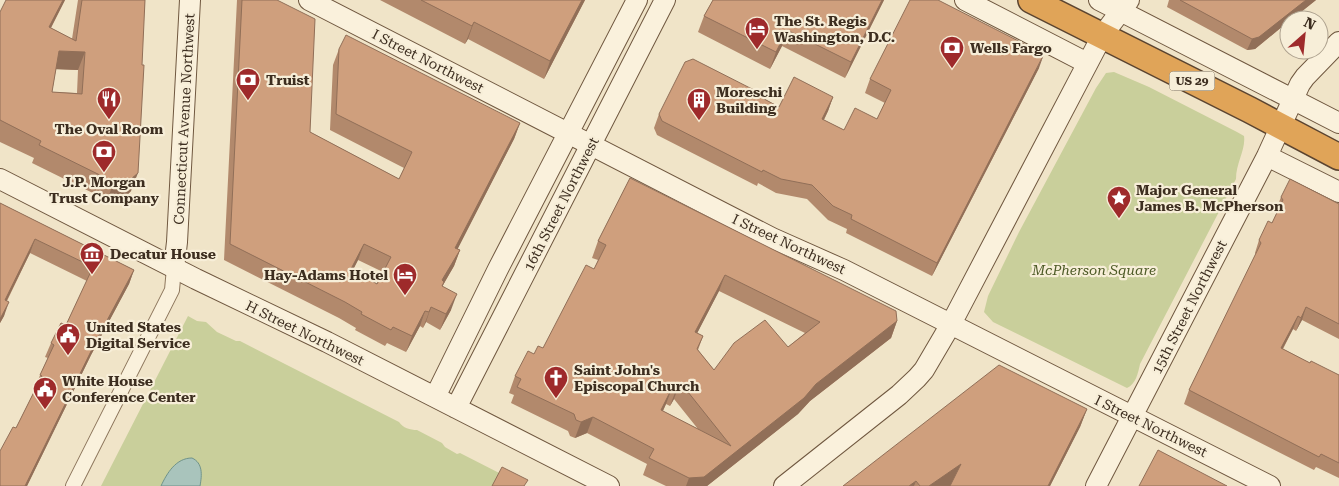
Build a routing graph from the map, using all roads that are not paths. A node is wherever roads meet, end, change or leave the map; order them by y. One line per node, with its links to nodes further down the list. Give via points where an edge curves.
1 (190, 0): 20 (street, Connecticut Avenue Northwest)
2 (309, 0): 14 (street, I Street Northwest)
3 (637, 0): 14 (street, 16th Street Northwest)
4 (665, 0): 15 (street, 16th Street Northwest)
5 (965, 0): 10 (street)
6 (1031, 0): 8 (highway, US 29)
7 (1114, 3): 8 (street); 11 (street)
8 (1102, 36): 10 (street); 13 (highway, US 29)
9 (1339, 42): 11 (street, 15th Street Northwest, via 1305,77)
10 (1087, 63): 21 (street)
11 (1293, 100): 12 (street); 13 (street, 15th Street Northwest)
12 (1339, 123)
13 (1281, 126): 16 (street, 15th Street Northwest); 17 (highway, US 29)
14 (569, 133): 15 (street, I Street Northwest); 22 (street, 16th Street Northwest)
15 (590, 145): 21 (street, I Street Northwest); 23 (street, 16th Street Northwest)
16 (1267, 156): 19 (street); 24 (street, 15th Street Northwest)
17 (1339, 157)
18 (0, 179): 20 (street, H Street Northwest)
19 (1339, 192)
20 (174, 268): 22 (street, H Street Northwest); 25 (street, via 172,290)
21 (951, 324): 24 (street, I Street Northwest); 27 (street, via 917,378)
22 (436, 397): 23 (street, H Street Northwest)
23 (456, 408): 26 (street, H Street Northwest)
24 (1132, 416): 28 (street, 15th Street Northwest); 29 (street, I Street Northwest)
25 (73, 486)
26 (610, 486)
27 (784, 486)
28 (1096, 486)
29 (1270, 486)

